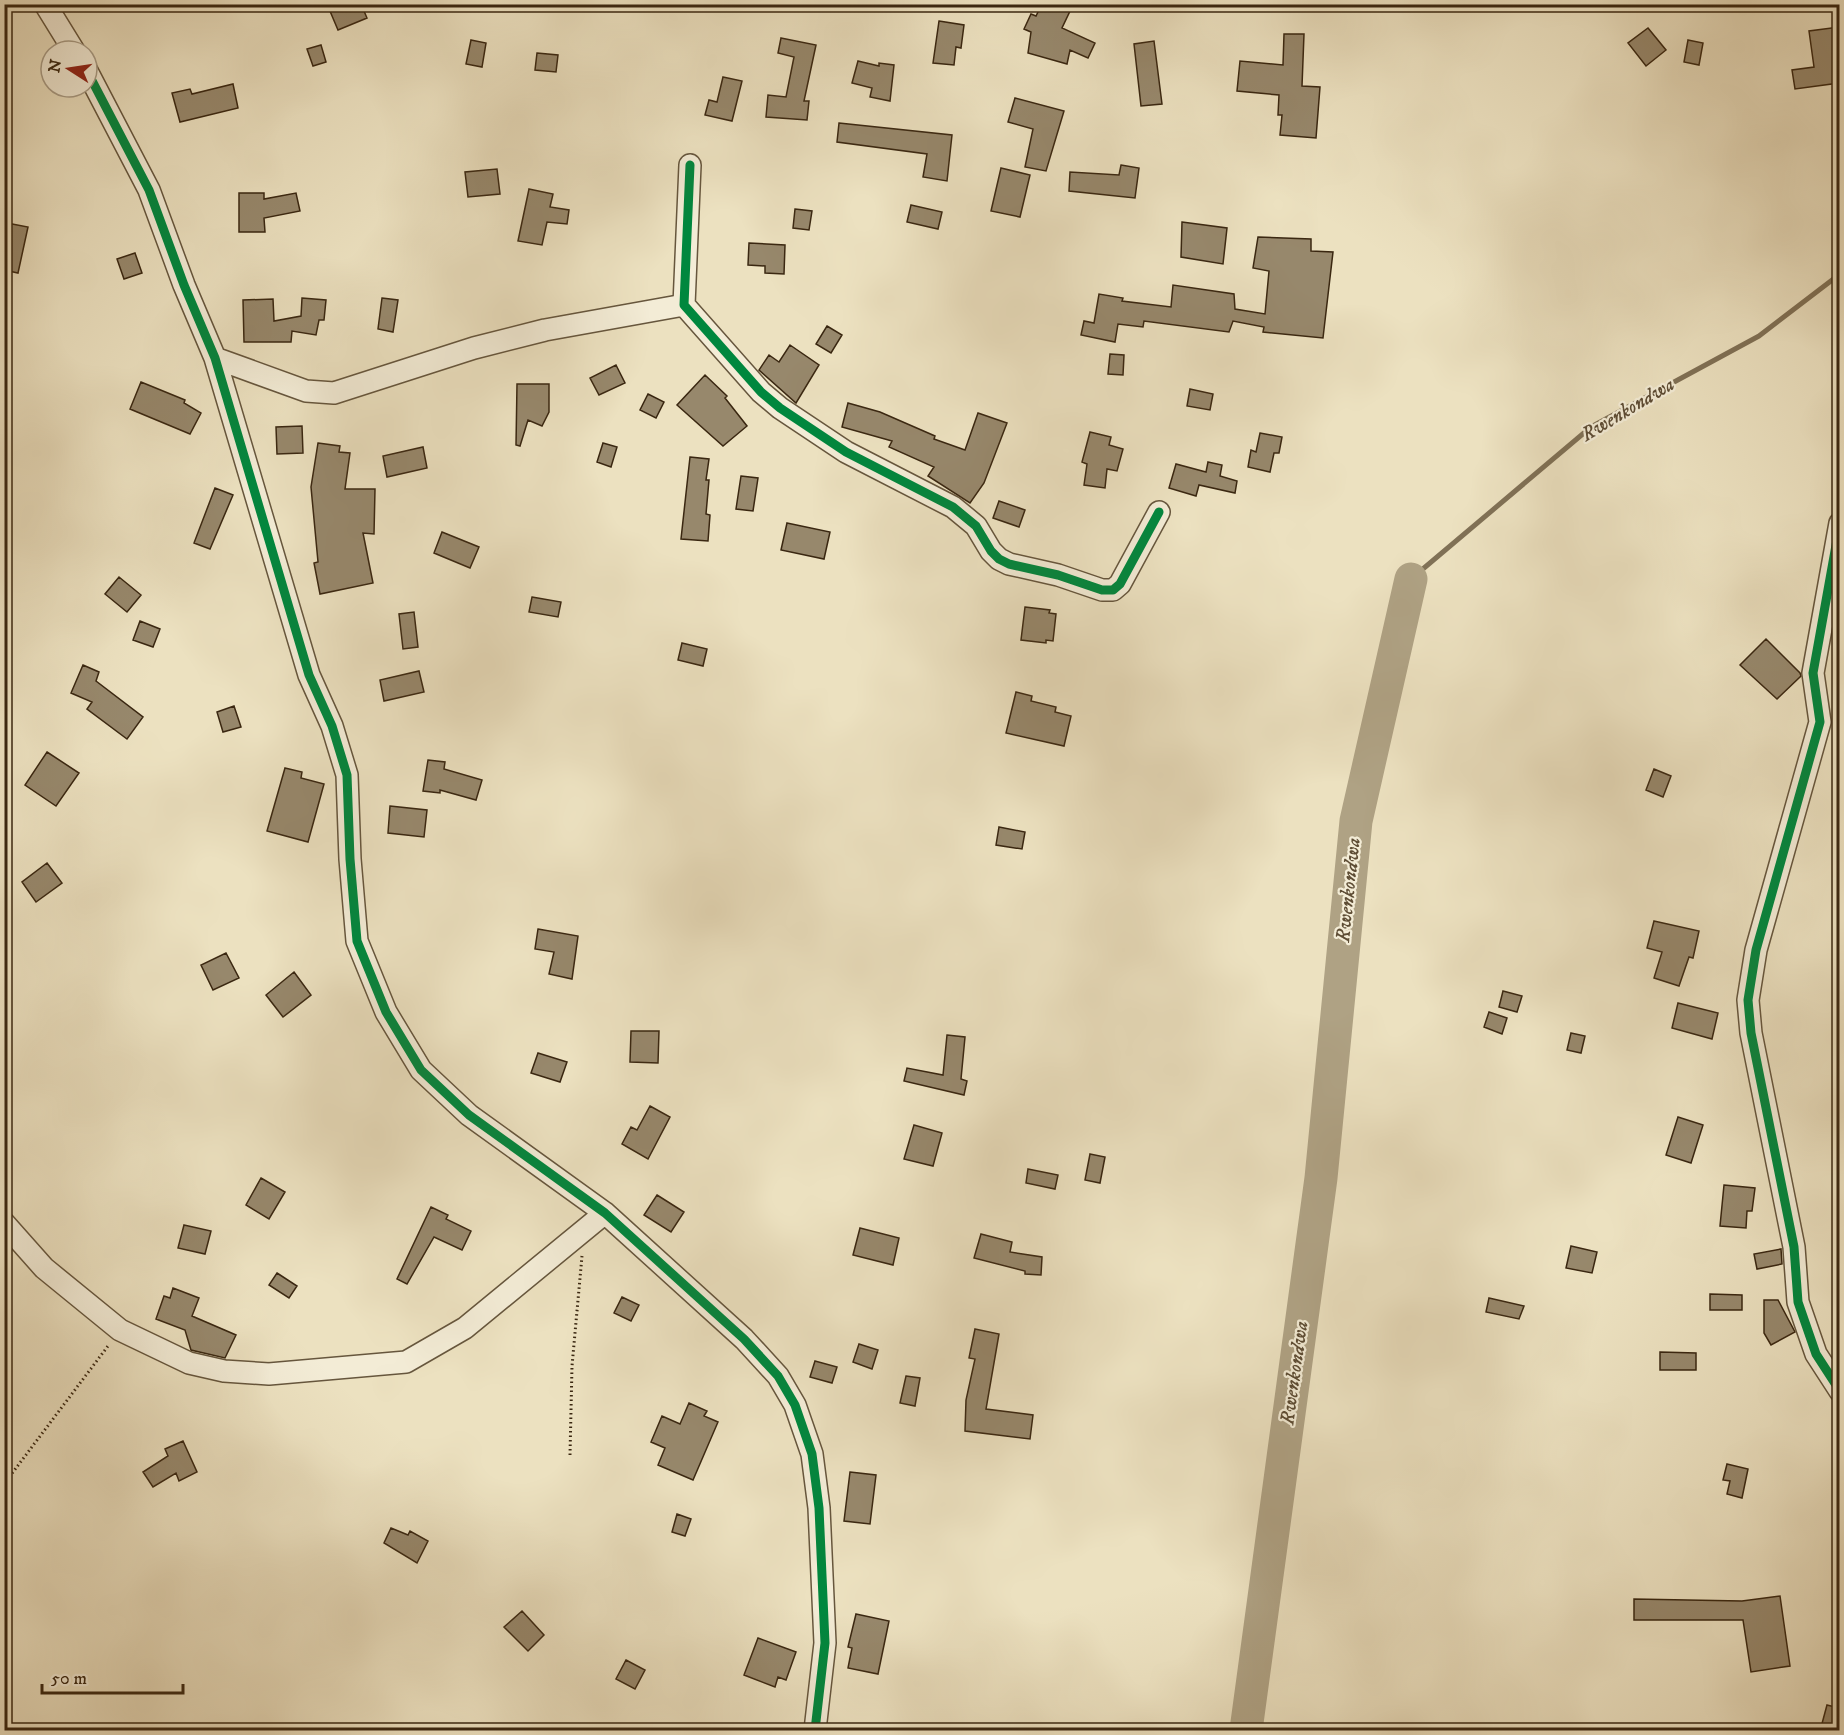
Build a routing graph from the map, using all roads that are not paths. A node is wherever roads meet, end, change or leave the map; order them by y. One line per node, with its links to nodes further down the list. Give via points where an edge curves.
1 (45, 4): 2 (street)
2 (67, 39)
3 (99, 94): 6 (street, via 149,190)
4 (690, 165): 5 (street)
5 (684, 305): 6 (street, via 545,330 474,348 334,393 306,391); 7 (street, via 760,392 780,408 846,452 953,507 976,526 991,551 1009,564 1113,590)
6 (215, 358): 9 (street, via 309,675 332,726 347,775 357,941 386,1012 421,1070 469,1115)
7 (1159, 512)
8 (1839, 523): 11 (street, via 1813,673 1820,722 1756,950 1748,1000 1751,1033 1794,1247 1798,1302 1816,1354)
9 (605, 1214): 10 (street, via 465,1328 406,1362 269,1374 224,1371 189,1363 120,1330 44,1268); 12 (street, via 744,1339 778,1376 795,1406 812,1454 819,1508 825,1643)
10 (4, 1222)
11 (1839, 1391)
12 (815, 1731)

